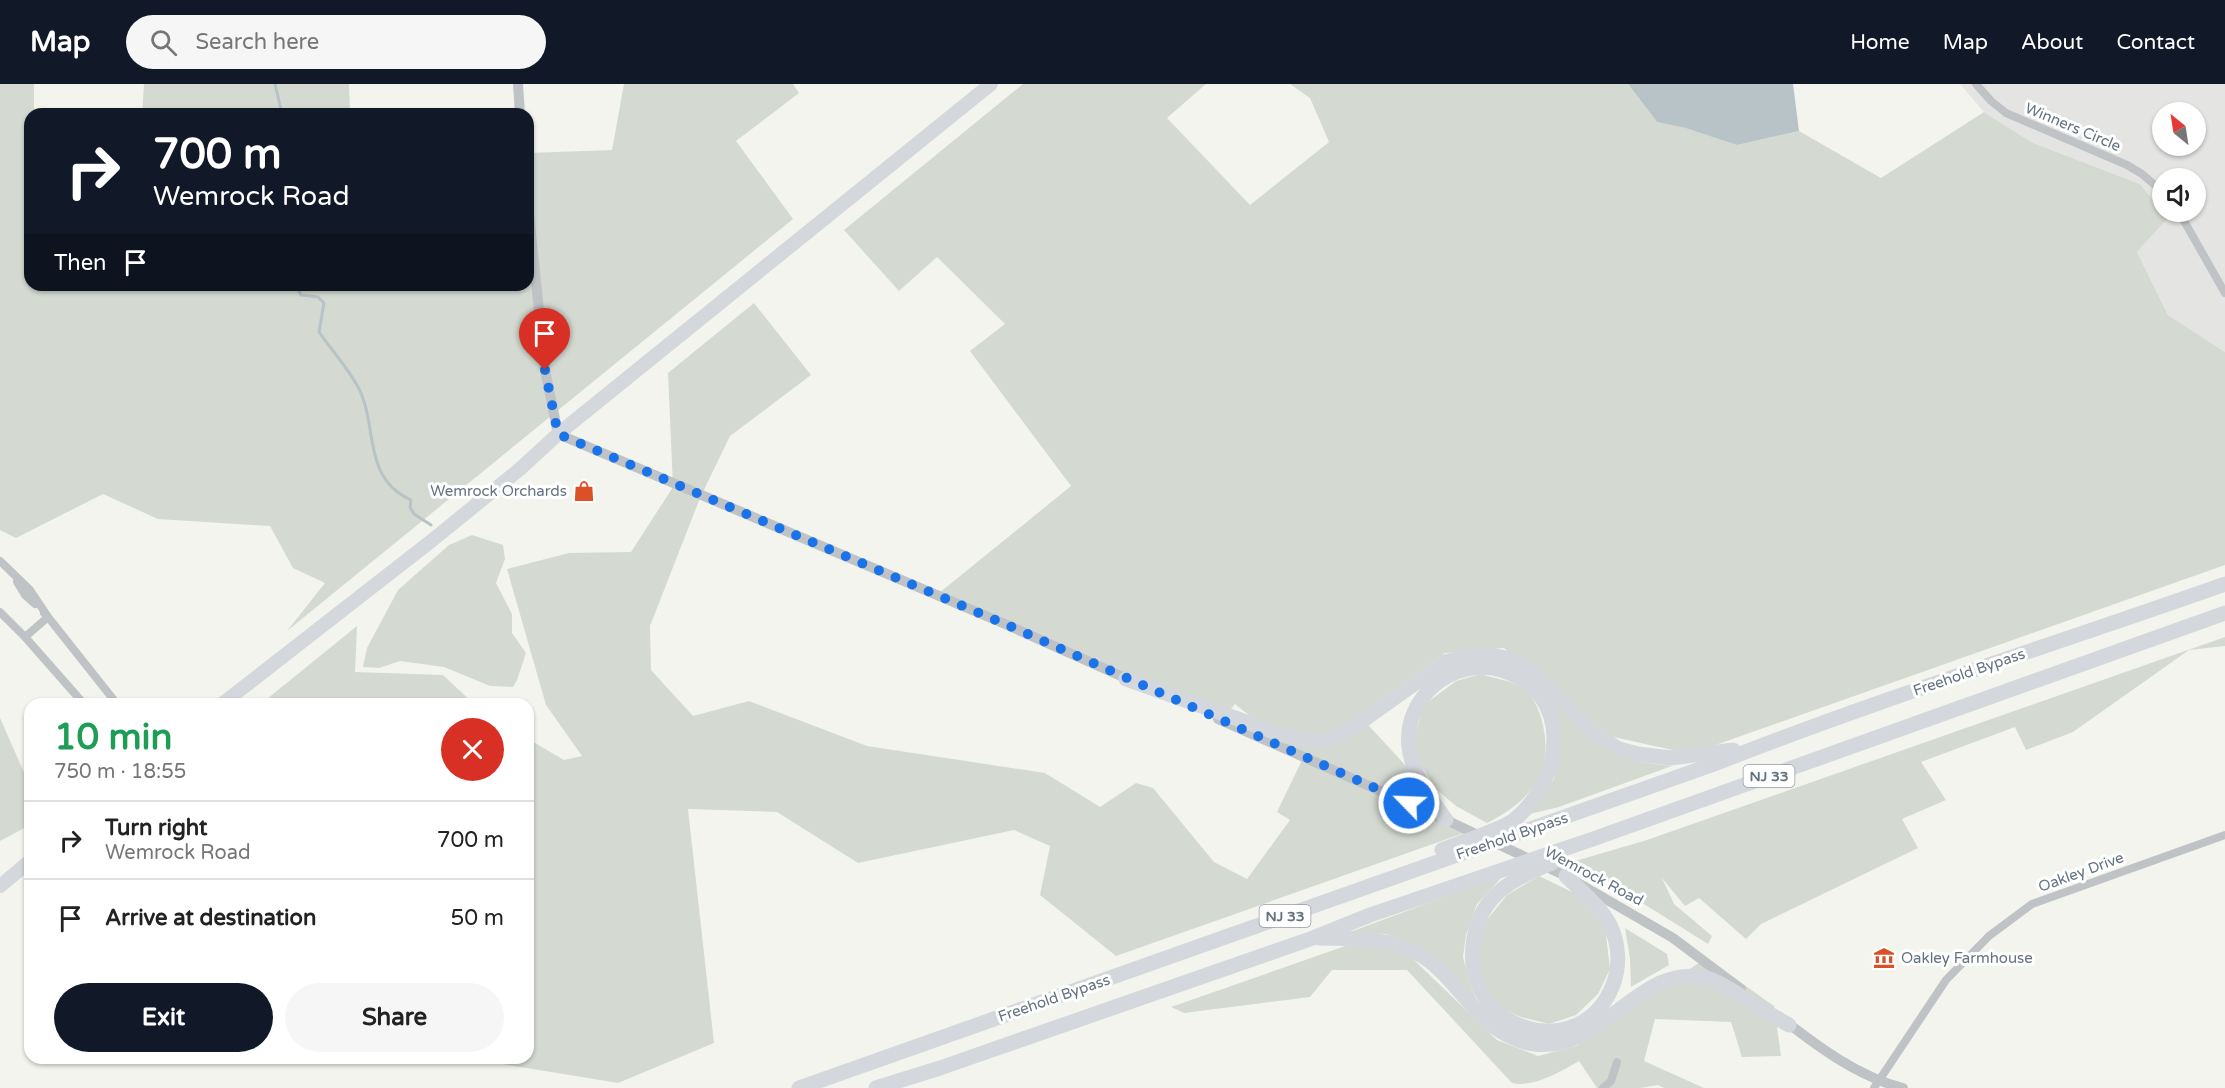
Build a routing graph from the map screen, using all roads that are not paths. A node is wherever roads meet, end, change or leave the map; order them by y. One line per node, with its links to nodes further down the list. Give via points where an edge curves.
1 (518, 84): 4 (street)
2 (991, 84): 9 (main road)
3 (1976, 84): 5 (street, Winners Circle, via 2006,113 2127,165)
4 (520, 108)
5 (2152, 183)
6 (2185, 222): 8 (street)
7 (534, 261): 9 (street, via 547,386)
8 (2225, 292)
9 (558, 434): 16 (street, Wemrock Road); 19 (main road, via 437,536)
10 (0, 561): 14 (street, via 30,590)
11 (2225, 584): 20 (highway, Freehold Bypass / NJ 33)
12 (0, 612): 15 (street)
13 (2225, 613): 21 (highway, Freehold Bypass / NJ 33)
14 (48, 617): 15 (street); 18 (street)
15 (26, 637): 17 (street)
16 (1126, 679): 20 (highway, via 1285,736 1316,742 1344,734 1445,662 1471,655 1491,655 1511,659 1529,669 1595,734 1627,752 1689,757); 22 (street, Wemrock Road)
17 (79, 698)
18 (112, 698)
19 (230, 698)
20 (1771, 742): 27 (highway, Freehold Bypass / NJ 33)
21 (1751, 782): 25 (highway, via 1542,867 1513,880 1498,892 1475,931 1472,959 1476,980 1482,996 1498,1014 1528,1029 1554,1031 1580,1022 1601,1005 1614,980 1618,959 1611,928 1599,908); 28 (highway, Freehold Bypass / NJ 33)
22 (1450, 822): 25 (street, Wemrock Road); 27 (highway, via 1428,795 1410,755 1409,729 1414,712 1430,688 1453,673 1489,668 1514,675 1541,698 1551,719 1554,739 1551,769 1529,806 1512,822)
23 (2225, 835): 31 (street, Oakley Drive, via 2032,904 1989,936 1946,980)
24 (24, 866): 26 (main road)
25 (1560, 873): 29 (street, Wemrock Road, via 1673,938)
26 (0, 886)
27 (1324, 902): 32 (highway, Freehold Bypass / NJ 33)
28 (1312, 938): 29 (highway, via 1374,940 1418,954 1490,1024 1524,1042 1549,1044 1573,1040 1659,983 1691,976 1713,980); 33 (highway, Freehold Bypass / NJ 33)
29 (1789, 1025): 31 (street, Wemrock Road)
30 (1617, 1062): 34 (street, via 1611,1081)
31 (1876, 1084): 35 (street, Wemrock Road)
32 (799, 1088)
33 (876, 1088)
34 (1603, 1088)
35 (1903, 1088)

